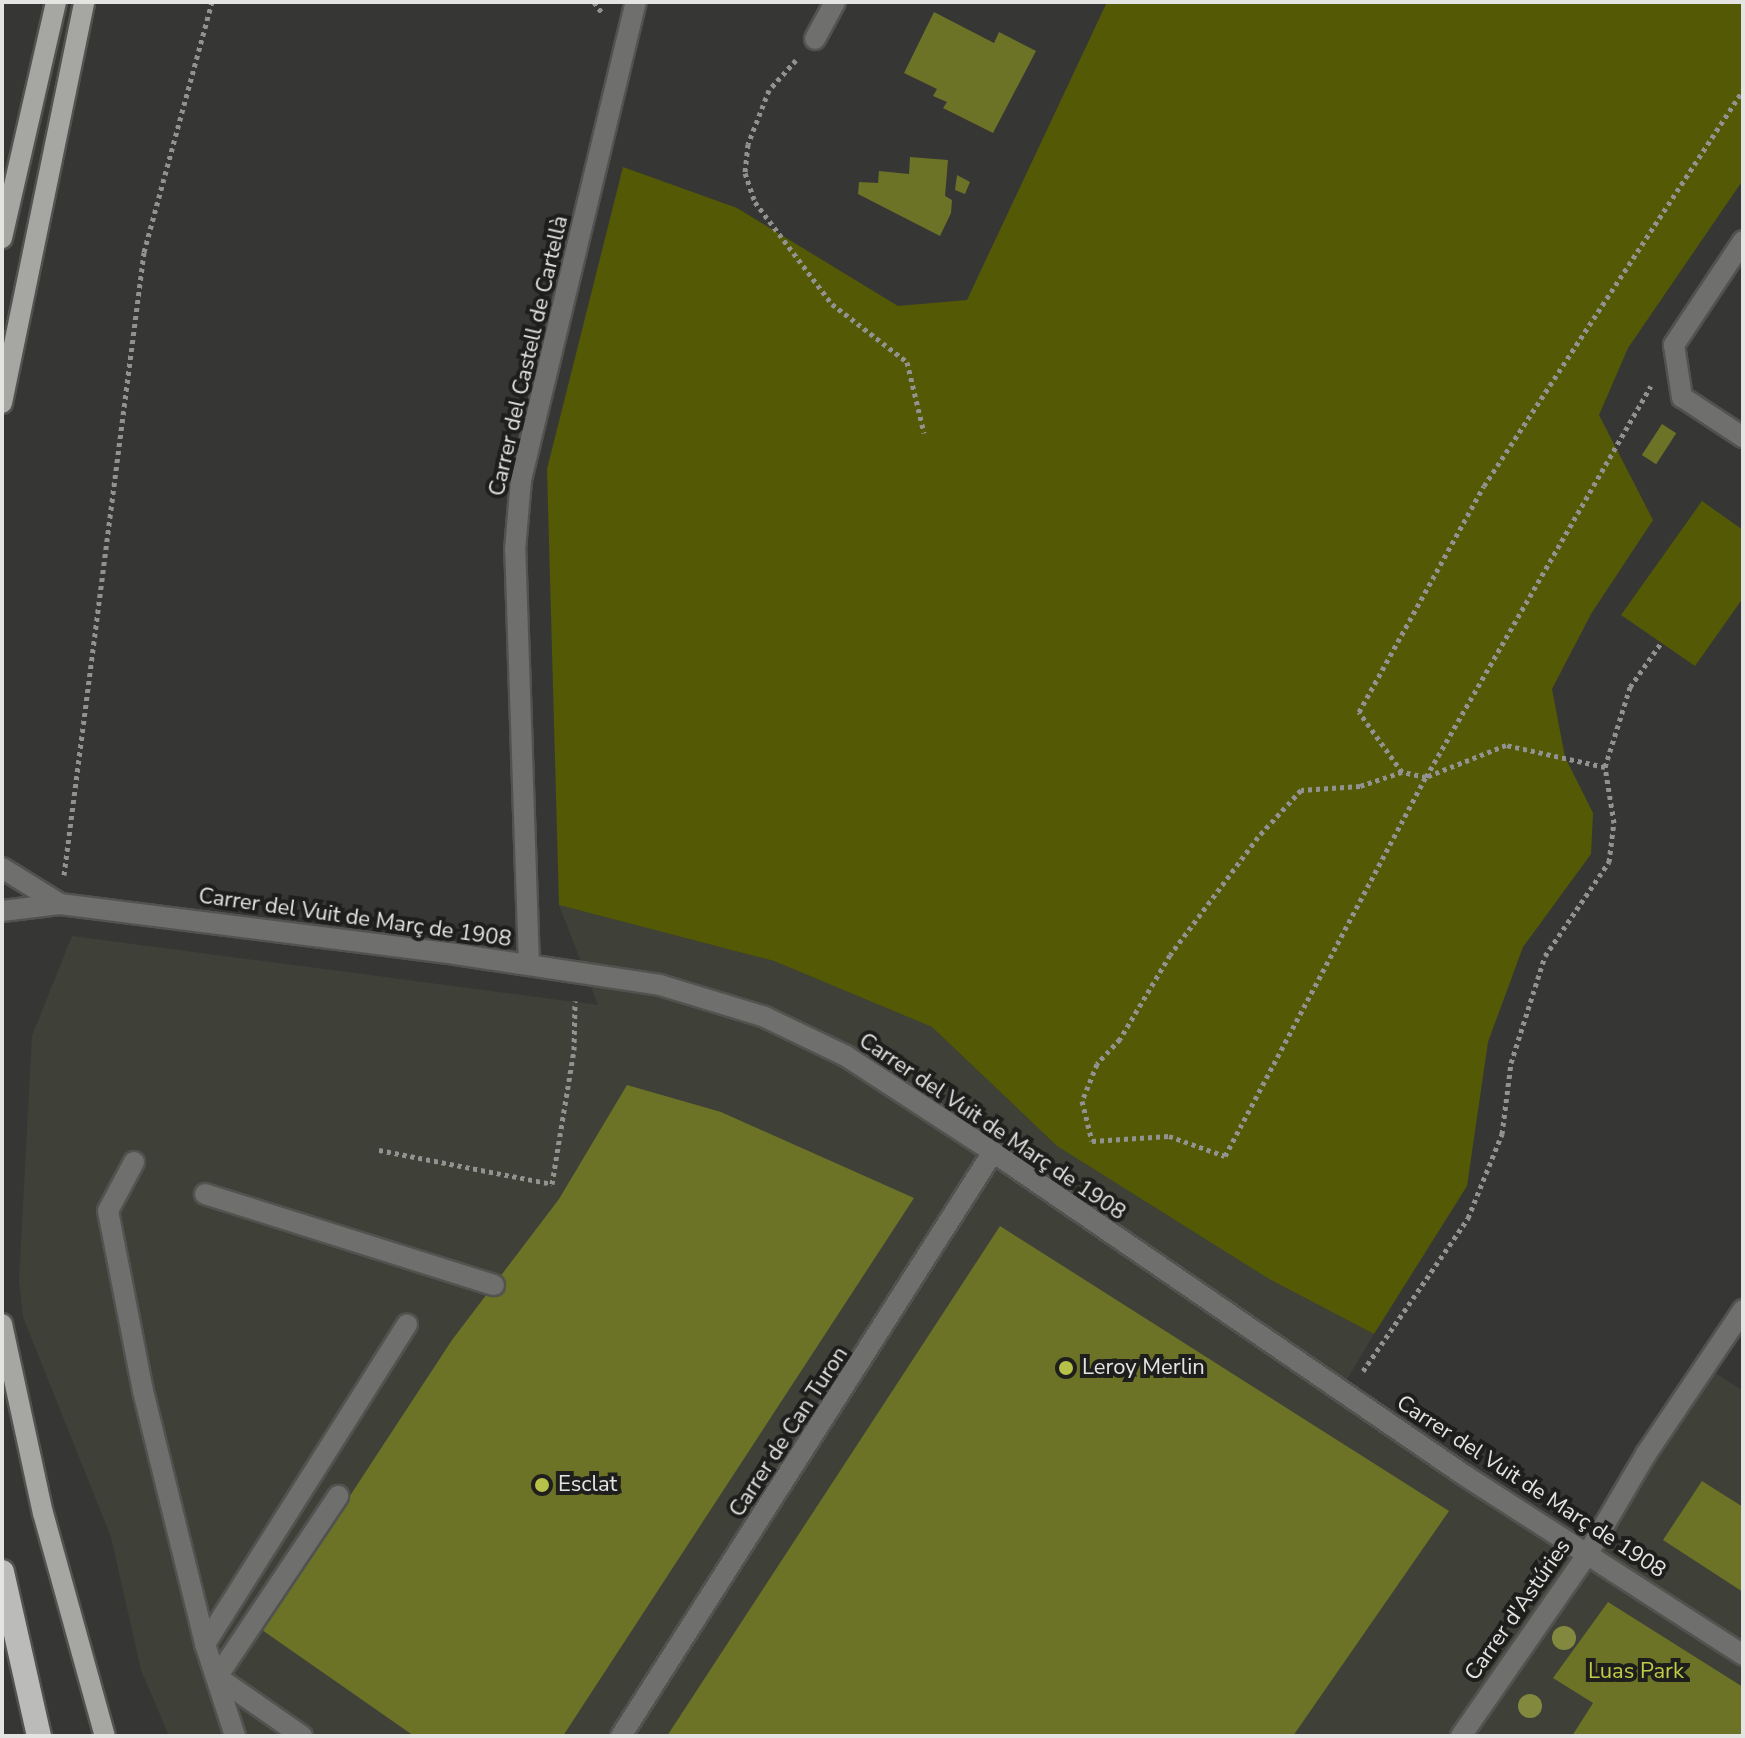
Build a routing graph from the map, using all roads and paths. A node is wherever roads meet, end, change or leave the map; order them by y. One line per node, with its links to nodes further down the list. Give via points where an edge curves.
1 (56, 2): 8 (main road)
2 (84, 2): 11 (main road)
3 (212, 2): 19 (path, via 144,252)
4 (636, 2): 21 (street, Carrer del Castell de Cartellà, via 521,480 515,550)
5 (835, 2): 6 (street)
6 (815, 39): 12 (path, via 769,90 748,144 745,173 755,202 832,304 907,362)
7 (1743, 90): 16 (path, via 1484,486 1359,712)
8 (2, 238)
9 (1743, 241): 10 (street)
10 (1674, 345): 13 (street, via 1682,397); 17 (path)
11 (2, 403)
12 (924, 433)
13 (1743, 437)
14 (1661, 643): 15 (path, via 1630,687)
15 (1605, 767): 17 (path, via 1506,745); 31 (path, via 1614,823 1609,862 1545,956 1511,1063 1502,1134 1468,1218)
16 (1402, 772): 17 (path); 17 (path, via 1360,786 1301,790 1196,919 1120,1039 1097,1064 1082,1101 1092,1141 1169,1136 1225,1156)
17 (1426, 777)
18 (2, 868): 19 (street, Carrer del Vuit de Març de 1908)
19 (60, 904): 20 (street, Carrer del Vuit de Març de 1908); 21 (street, Carrer del Vuit de Març de 1908)
20 (2, 911)
21 (529, 965): 22 (street, Carrer del Vuit de Març de 1908)
22 (576, 972): 23 (path, via 574,1050 552,1184); 24 (street, Carrer del Vuit de Març de 1908, via 660,985 765,1017 846,1056)
23 (379, 1150)
24 (993, 1152): 33 (street, Carrer del Vuit de Març de 1908, via 1451,1467); 43 (street, Carrer de Can Turon)
25 (134, 1162): 35 (street, via 108,1211 143,1391)
26 (205, 1194): 27 (street)
27 (494, 1285)
28 (1743, 1310): 33 (street, Carrer d'Astúries, via 1646,1454)
29 (2, 1324): 40 (main road, via 43,1513)
30 (407, 1325): 35 (street)
31 (1355, 1384)
32 (338, 1496): 37 (street)
33 (1588, 1553): 36 (street, Carrer del Vuit de Març de 1908); 44 (street, Carrer d'Astúries)
34 (3, 1578): 38 (highway); 39 (highway)
35 (205, 1644): 37 (street)
36 (1743, 1655)
37 (217, 1677): 41 (street); 42 (street)
38 (39, 1736)
39 (54, 1736)
40 (105, 1736)
41 (235, 1736)
42 (302, 1736)
43 (621, 1736)
44 (1461, 1736)

